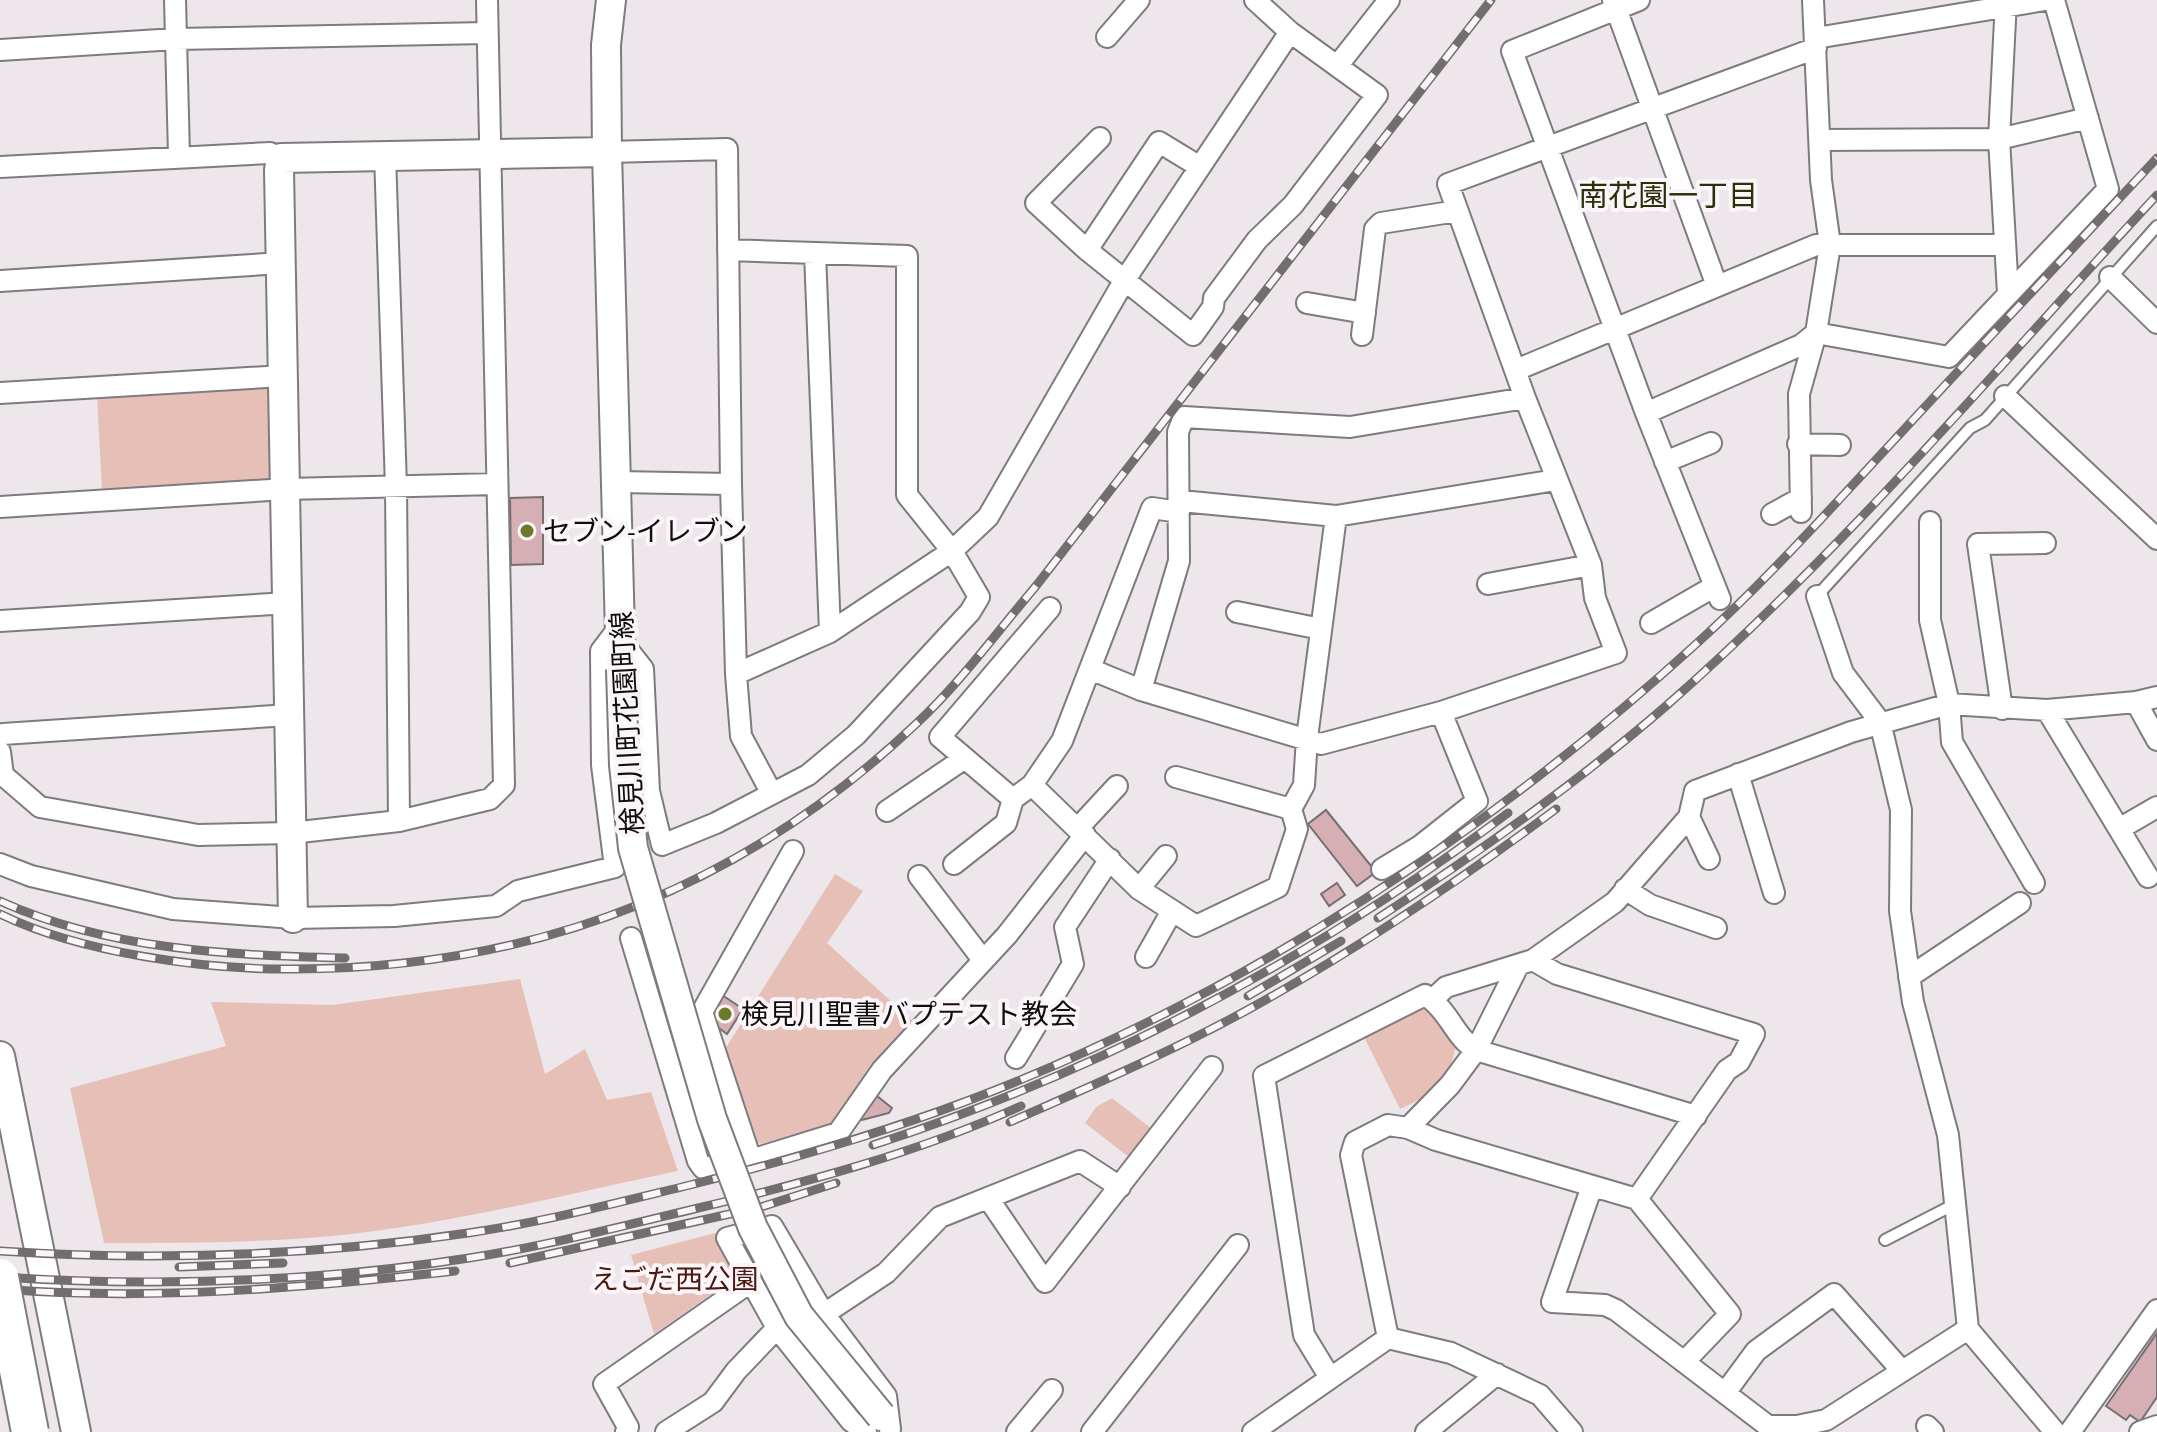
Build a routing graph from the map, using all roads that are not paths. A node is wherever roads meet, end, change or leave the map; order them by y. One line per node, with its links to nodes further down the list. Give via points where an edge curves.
1 (175, 0): 16 (street)
2 (487, 0): 14 (street)
3 (611, 0): 27 (street, 検見川町花園町線)
4 (1139, 0): 15 (street)
5 (1389, 0): 19 (street)
6 (1639, 0): 11 (street)
7 (1813, 0): 17 (street)
8 (2045, 0): 12 (street)
9 (2054, 0): 21 (street)
10 (1260, 1): 13 (street)
11 (1614, 4): 20 (street); 25 (street, via 1512,51)
12 (2006, 4): 17 (street); 23 (street)
13 (1290, 32): 19 (street); 32 (street)
14 (487, 33): 16 (street); 26 (street)
15 (1107, 37)
16 (176, 39): 18 (street); 29 (street)
17 (1816, 43): 20 (street); 24 (street)
18 (0, 50)
19 (1338, 65): 43 (street, via 1377,95 1293,205 1257,240 1193,335)
20 (1655, 110): 25 (street); 44 (street)
21 (2088, 118): 23 (street); 45 (street, via 2108,189)
22 (1100, 138): 38 (street, via 1036,203)
23 (1999, 139): 24 (street); 36 (street)
24 (1820, 140): 35 (street)
25 (1546, 145): 33 (street, via 1448,184); 49 (street)
26 (490, 152): 27 (street); 28 (street); 64 (street)
27 (607, 152): 37 (street, via 727,149); 63 (street, 検見川町花園町線)
28 (385, 154): 30 (street); 66 (street)
29 (179, 155): 30 (street, via 270,153); 31 (street)
30 (281, 158): 40 (street)
31 (0, 167)
32 (1200, 167): 38 (street, via 1159,142); 43 (street)
33 (1457, 211): 47 (street, via 1381,223 1375,229); 52 (street)
34 (2157, 226): 41 (lane)
35 (1830, 245): 36 (street); 44 (street, via 1816,245); 50 (street)
36 (2005, 245): 45 (street)
37 (728, 250): 39 (street); 65 (street)
38 (1087, 250): 43 (street)
39 (815, 253): 75 (street, via 907,256 907,495); 85 (street)
40 (282, 263): 42 (street); 53 (street)
41 (2110, 277): 48 (street); 55 (lane)
42 (0, 281)
43 (1124, 281): 75 (street, via 988,517)
44 (1717, 286): 49 (street)
45 (2008, 293): 50 (street, via 1949,357)
46 (1307, 303): 47 (street)
47 (1365, 313): 51 (street)
48 (2157, 323)
49 (1615, 328): 52 (street); 57 (street)
50 (1816, 333): 57 (street, via 1801,345); 59 (street, via 1799,394)
51 (1362, 335)
52 (1516, 370): 56 (street)
53 (283, 376): 54 (street); 67 (street)
54 (0, 393)
55 (2005, 396): 73 (street); 78 (lane)
56 (1525, 398): 62 (street); 68 (street, via 1350,427 1184,417 1178,432)
57 (1646, 413): 61 (street)
58 (1711, 443): 61 (street)
59 (1798, 444): 60 (street); 70 (street, via 1801,505)
60 (1840, 445)
61 (1665, 462): 83 (street, via 1718,593)
62 (1556, 480): 71 (street); 76 (street)
63 (617, 482): 65 (street); 86 (street, 検見川町花園町線)
64 (497, 484): 66 (street); 113 (street, via 504,785 490,799)
65 (731, 484): 88 (street)
66 (396, 487): 67 (street); 113 (street)
67 (286, 489): 69 (street); 79 (street)
68 (1180, 506): 71 (street); 87 (street, via 1152,508); 89 (street, via 1179,561)
69 (0, 507)
70 (1772, 514)
71 (1336, 516): 84 (street)
72 (1930, 522): 92 (street, via 1930,620)
73 (2157, 539)
74 (2045, 543): 93 (street, via 1978,544)
75 (952, 551): 85 (street); 107 (street, via 979,597 970,612 856,735 808,775)
76 (1591, 565): 77 (street); 95 (street, via 1595,598 1616,653)
77 (1488, 584)
78 (1817, 596): 97 (street, via 1843,673)
79 (288, 603): 82 (street); 96 (street)
80 (1050, 608): 102 (street, via 940,737)
81 (1237, 612): 84 (street)
82 (0, 621)
83 (1651, 623)
84 (1321, 629): 99 (street)
85 (830, 632): 88 (street)
86 (620, 645): 107 (street, via 643,669 649,791 662,845); 132 (street, via 601,651 602,765 615,867 518,891 496,906); 168 (street, 検見川町花園町線, bridge, via 633,848 712,1119 753,1228 799,1316)
87 (1090, 669): 89 (street); 105 (street, via 1062,741)
88 (736, 674): 107 (street, via 741,736)
89 (1141, 690): 99 (street)
90 (2157, 697): 91 (street)
91 (2136, 702): 94 (street); 100 (street)
92 (1949, 704): 93 (street); 97 (street); 126 (street, via 1952,742)
93 (2002, 709): 94 (street)
94 (2047, 710): 114 (street)
95 (1441, 712): 99 (street, via 1321,744); 123 (street, via 1477,801)
96 (289, 715): 98 (street); 116 (street)
97 (1880, 722): 103 (street); 138 (street, via 1903,826 1900,911)
98 (0, 737)
99 (1307, 738): 110 (street, via 1304,785)
100 (2157, 740)
101 (0, 752): 116 (street, via 3,775 40,807 176,834)
102 (965, 758): 108 (street); 111 (street)
103 (1738, 774): 112 (street, via 1695,791); 129 (street)
104 (1176, 777): 110 (street)
105 (1032, 785): 108 (street); 115 (street)
106 (1117, 786): 115 (street)
107 (771, 792)
108 (1013, 799): 122 (street, via 1006,823)
109 (2157, 807): 114 (street)
110 (1291, 809): 131 (street, via 1297,829 1278,887 1196,926)
111 (887, 811)
112 (1689, 817): 120 (street); 128 (street)
113 (399, 821): 116 (street)
114 (2119, 829): 125 (street)
115 (1081, 832): 119 (street); 136 (street)
116 (291, 833): 132 (street)
117 (793, 851): 146 (street, via 702,1012)
118 (1166, 856): 127 (street)
119 (1110, 859): 127 (street); 142 (street, via 1065,927 1073,964)
120 (1709, 859)
121 (0, 864): 132 (street, via 173,909)
122 (954, 864)
123 (1382, 869)
124 (919, 876): 136 (street)
125 (2148, 877)
126 (2034, 883)
127 (1139, 889): 131 (street)
128 (1625, 889): 133 (street, via 1650,905); 137 (street, via 1615,902)
129 (1774, 893)
130 (2020, 903): 138 (street)
131 (1172, 911): 135 (street)
132 (293, 918)
133 (1716, 928)
134 (631, 938): 146 (street, via 698,1161 703,1168)
135 (1146, 957)
136 (983, 960): 146 (street, via 882,1070 838,1133)
137 (1525, 963): 139 (street, via 1446,987); 140 (street); 144 (street, via 1754,1034)
138 (1909, 977): 151 (street, via 1948,1135)
139 (1432, 1000): 140 (street, via 1450,1015 1463,1042); 164 (street, via 1425,995 1264,1076 1304,1335)
140 (1476, 1050): 144 (street); 145 (street)
141 (0, 1056): 172 (street)
142 (1016, 1058)
143 (1212, 1067): 148 (street)
144 (1696, 1116): 150 (street)
145 (1408, 1128): 147 (street); 160 (street, via 1388,1125 1355,1142 1351,1155)
146 (751, 1160)
147 (1592, 1186): 150 (street); 161 (street, via 1552,1302 1605,1305)
148 (1120, 1187): 149 (street, via 1080,1161); 149 (street, via 1045,1282)
149 (988, 1198): 157 (street, via 940,1217 886,1273)
150 (1637, 1199): 161 (street, via 1730,1314)
151 (1955, 1204): 152 (lane); 159 (street)
152 (1885, 1240)
153 (1238, 1245): 176 (street)
154 (0, 1277): 171 (highway, bridge)
155 (749, 1283): 157 (street, via 727,1238 772,1226); 158 (street); 173 (street, via 604,1384)
156 (2157, 1310): 180 (street)
157 (824, 1314): 168 (street, via 886,1396)
158 (777, 1328): 168 (street, via 851,1421); 174 (street, via 713,1402)
159 (1968, 1329): 162 (street); 179 (street)
160 (1388, 1338): 163 (street, via 1451,1353); 164 (street)
161 (1684, 1362): 166 (street)
162 (1902, 1371): 166 (street, via 1834,1294 1756,1351); 169 (street, via 1826,1420)
163 (1497, 1374): 177 (street); 178 (street, via 1540,1395)
164 (1329, 1376): 170 (street)
165 (1052, 1390): 175 (street)
166 (1725, 1393): 169 (street)
167 (2157, 1426): 181 (street)
168 (883, 1427)
169 (1760, 1427)
170 (1266, 1428)
171 (30, 1432)
172 (76, 1432)
173 (626, 1432)
174 (666, 1432)
175 (1017, 1432)
176 (1092, 1432)
177 (1426, 1432)
178 (1572, 1432)
179 (2055, 1432)
180 (2070, 1432)
181 (2140, 1432)

